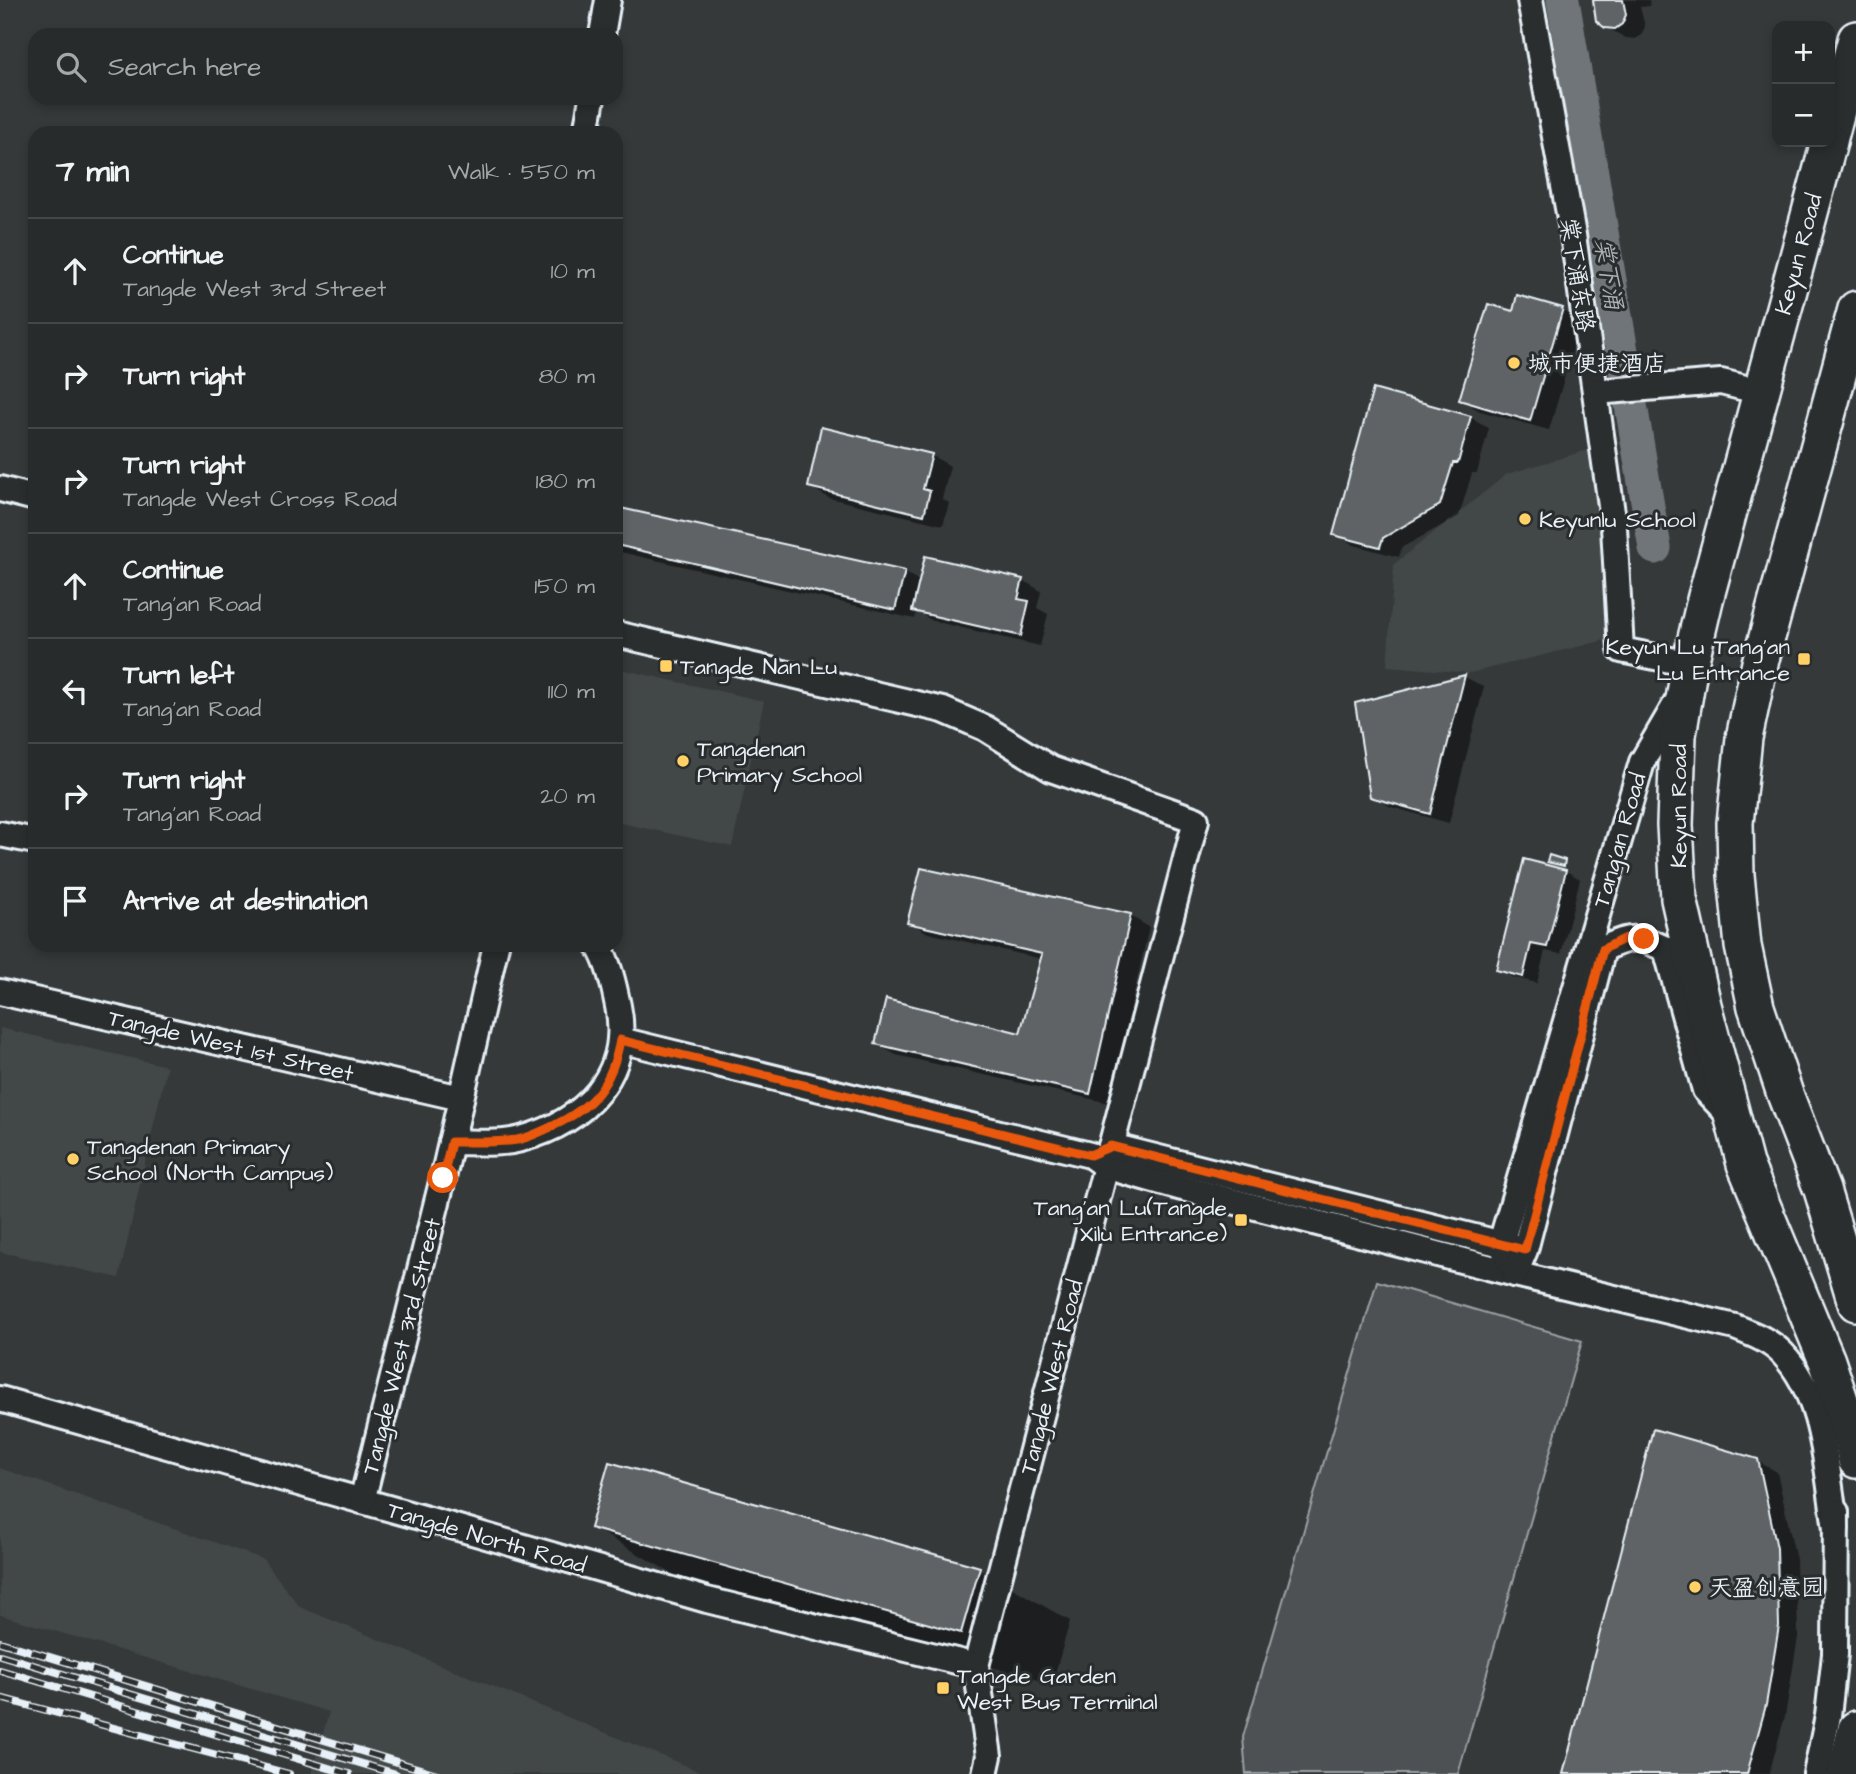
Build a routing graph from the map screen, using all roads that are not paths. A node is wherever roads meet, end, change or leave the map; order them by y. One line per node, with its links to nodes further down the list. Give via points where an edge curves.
1 (607, 0): 3 (street)
2 (1530, 0): 10 (street, 棠下涌东路)
3 (603, 28)
4 (1856, 39): 6 (highway, Keyun Road)
5 (591, 105): 7 (street)
6 (1835, 117)
7 (587, 126)
8 (1827, 147): 11 (highway, Keyun Road)
9 (1856, 309): 29 (highway, via 1760,663 1744,738 1735,823 1743,946 1756,1007)
10 (1596, 392): 11 (street, via 1721,382); 15 (street, 棠下涌东路, via 1614,527 1621,650)
11 (1761, 392): 15 (highway, Keyun Road)
12 (0, 489): 13 (street)
13 (28, 496)
14 (623, 636): 25 (street, Tangde West Road, via 943,710 985,728 1051,769 1196,820)
15 (1688, 675): 23 (highway, Keyun Road, via 1675,776 1679,899); 26 (street, Tang'an Road, via 1642,762)
16 (0, 834): 17 (street)
17 (28, 840)
18 (494, 952): 22 (street, Tangde West 3rd Street)
19 (601, 952): 21 (street, via 616,996)
20 (0, 992): 22 (street, Tangde West 1st Street)
21 (620, 1040): 24 (street, via 613,1068 600,1091 566,1120 520,1139); 25 (street)
22 (461, 1098): 24 (street, Tangde West 3rd Street)
23 (1733, 1119): 27 (street, Tang'an Road, via 1705,1090 1666,949 1644,939 1626,938 1603,949); 30 (highway, Keyun Road, via 1745,1164)
24 (451, 1142): 33 (street, Tangde West 3rd Street)
25 (1102, 1155): 26 (street); 28 (street); 35 (street, Tangde West Road)
26 (1501, 1243): 27 (street); 28 (street)
27 (1525, 1250): 28 (street, Tang'an Road)
28 (1514, 1275): 34 (street, via 1735,1327 1781,1352 1801,1376 1813,1405)
29 (1855, 1297)
30 (1826, 1361): 32 (highway, Keyun Road); 34 (street, via 1835,1451)
31 (0, 1399): 33 (street, Tangde North Road)
32 (1856, 1460)
33 (362, 1501): 35 (street, Tangde North Road, via 707,1600)
34 (1836, 1528): 38 (street, via 1835,1654)
35 (976, 1666): 37 (street, Tangde West Road, via 989,1756)
36 (1856, 1729): 39 (highway)
37 (985, 1774)
38 (1816, 1774)
39 (1845, 1774)

